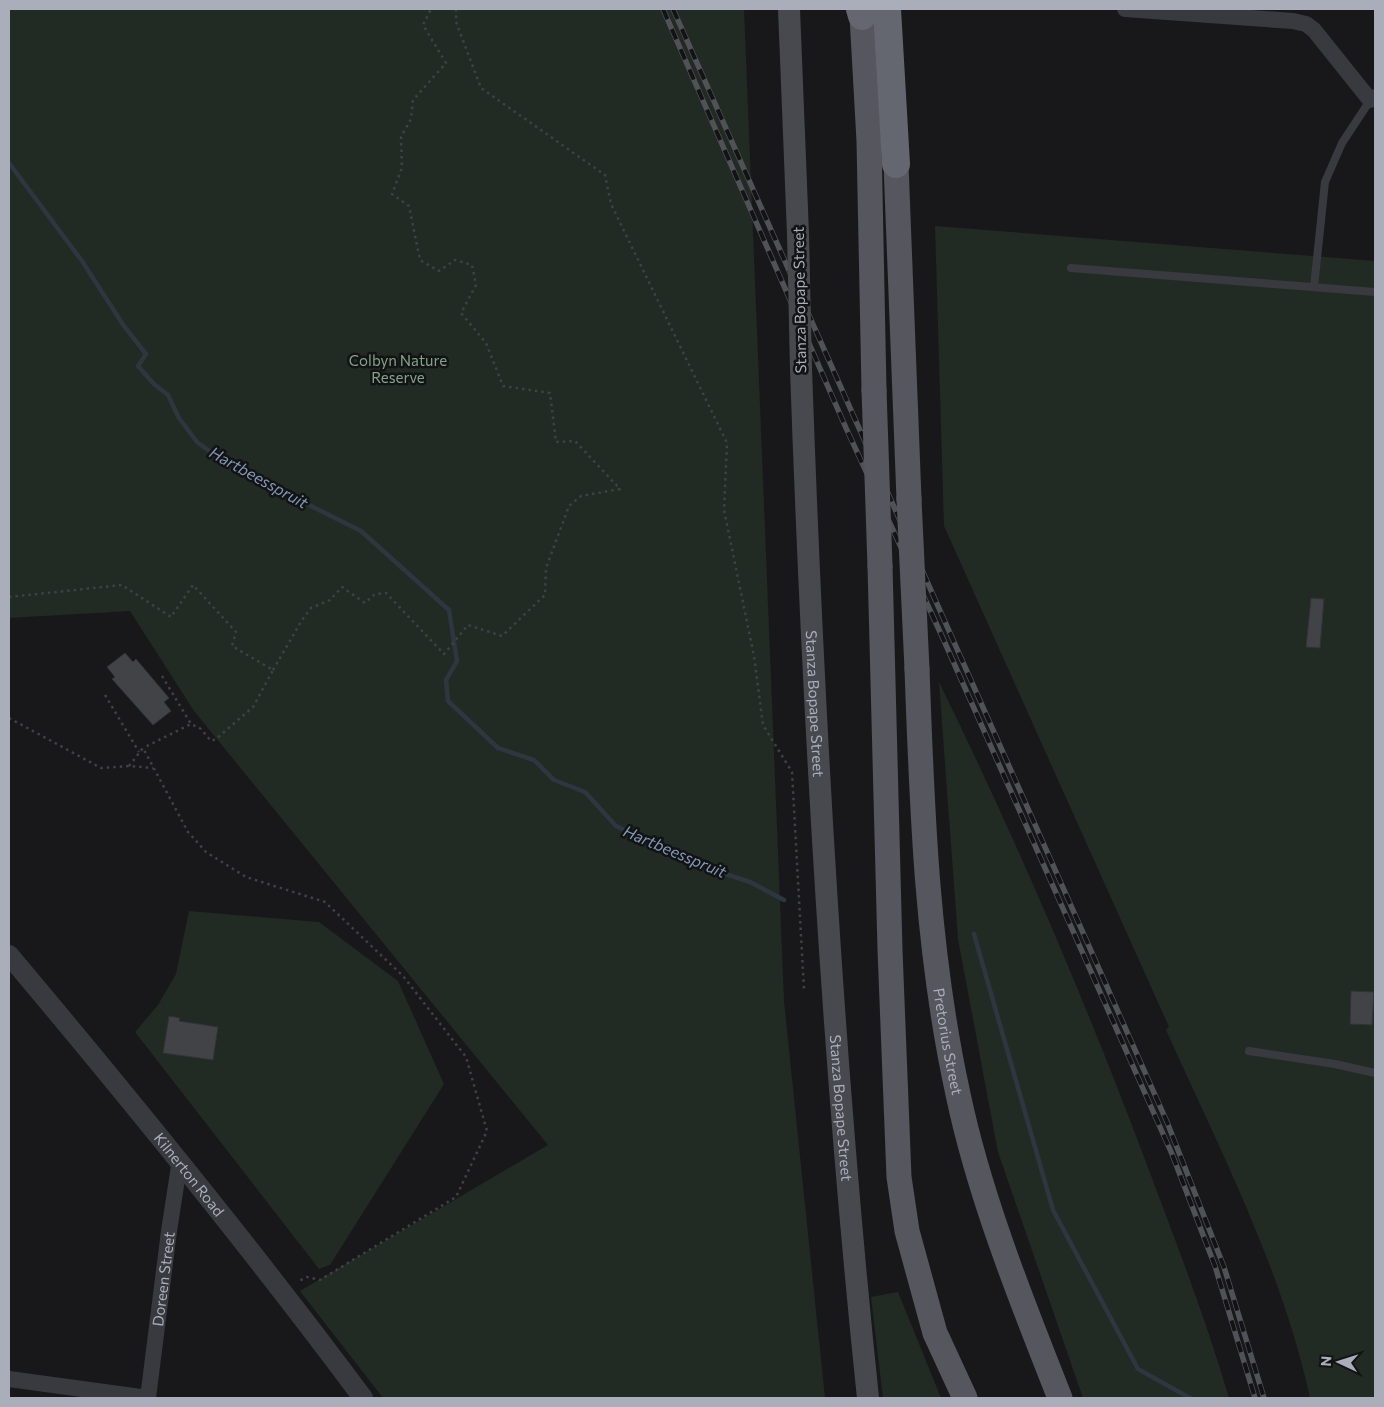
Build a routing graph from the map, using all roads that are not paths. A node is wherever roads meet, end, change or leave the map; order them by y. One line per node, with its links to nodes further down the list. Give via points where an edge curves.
1 (789, 9): 17 (main road, Stanza Bopape Street, bridge, via 812,678 822,860)
2 (898, 9): 6 (highway)
3 (1126, 9): 5 (street, via 1306,24)
4 (868, 11): 6 (highway); 18 (main road, bridge, via 874,390 900,1177 907,1231 933,1324)
5 (1373, 96): 8 (lane, via 1342,143 1325,182)
6 (896, 164): 19 (main road, Pretorius Street, bridge, via 922,833 942,1016 954,1078 982,1184)
7 (1071, 268): 8 (lane)
8 (1314, 287): 9 (lane)
9 (1375, 292)
10 (9, 955): 13 (street, Kilnerton Road)
11 (1249, 1051): 12 (lane)
12 (1375, 1073)
13 (180, 1160): 15 (street, Doreen Street); 16 (street, Kilnerton Road)
14 (9, 1379): 15 (street)
15 (148, 1398)
16 (364, 1398)
17 (868, 1398)
18 (965, 1398)
19 (1060, 1398)

